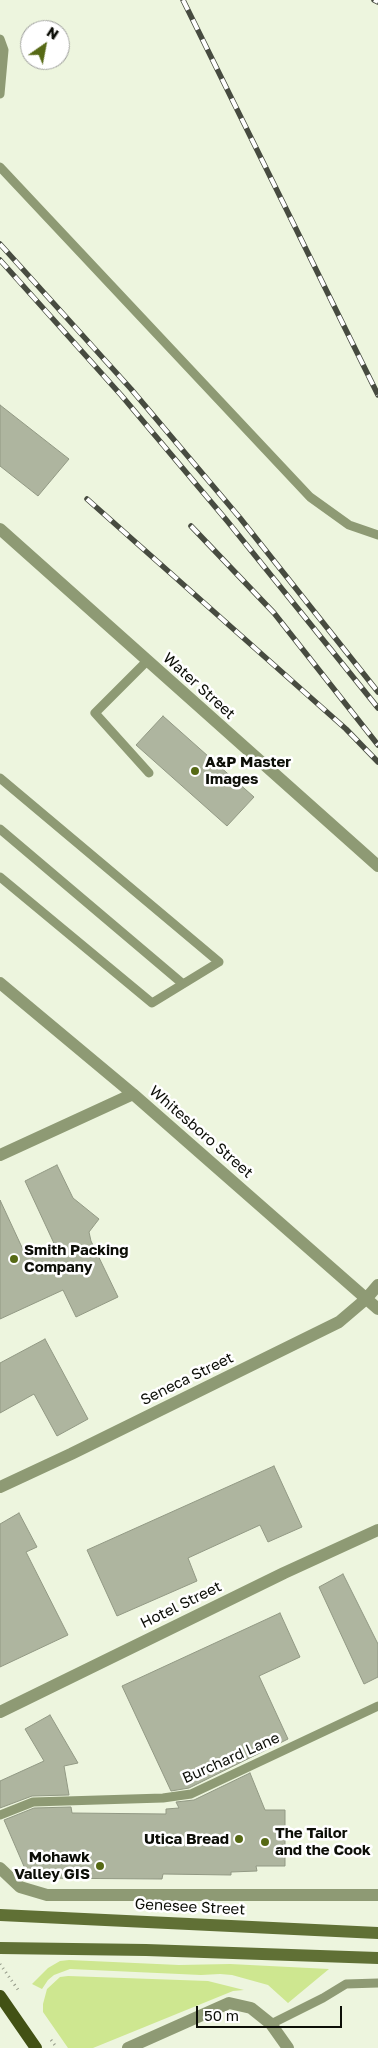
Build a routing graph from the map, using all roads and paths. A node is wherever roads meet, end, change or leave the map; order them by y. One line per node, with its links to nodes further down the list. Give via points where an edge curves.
1 (0, 38): 2 (lane, via 4,50)
2 (0, 94)
3 (0, 167): 5 (lane, via 310,497 349,524)
4 (0, 529): 6 (street, Water Street)
5 (378, 535)
6 (147, 661): 7 (lane, via 95,712); 10 (street, Water Street)
7 (150, 773)
8 (0, 778): 13 (lane, via 219,962)
9 (0, 830): 13 (lane)
10 (378, 866)
11 (0, 876): 13 (lane, via 152,1003)
12 (0, 983): 14 (street, Whitesboro Street)
13 (183, 984)
14 (133, 1094): 15 (street); 17 (street, Whitesboro Street)
15 (0, 1155)
16 (378, 1285): 17 (street, Seneca Street)
17 (366, 1299): 18 (street, Whitesboro Street); 19 (street, Seneca Street, via 339,1322)
18 (378, 1309)
19 (0, 1487)
20 (378, 1530): 22 (street, Hotel Street, via 284,1572)
21 (378, 1706): 23 (lane, Burchard Lane, via 191,1794 163,1798 32,1802)
22 (0, 1712)
23 (0, 1815)
24 (0, 1868): 25 (street, via 20,1887 47,1895)
25 (378, 1895)
26 (0, 1915): 27 (main road, Genesee Street)
27 (378, 1933)
28 (0, 1948): 29 (main road)
29 (378, 1958)
30 (378, 1983): 32 (lane, via 346,1984)
31 (0, 1996): 33 (main road)
32 (271, 2024): 34 (street, via 251,2008 229,2003); 35 (street)
33 (36, 2048)
34 (128, 2048)
35 (288, 2048)

